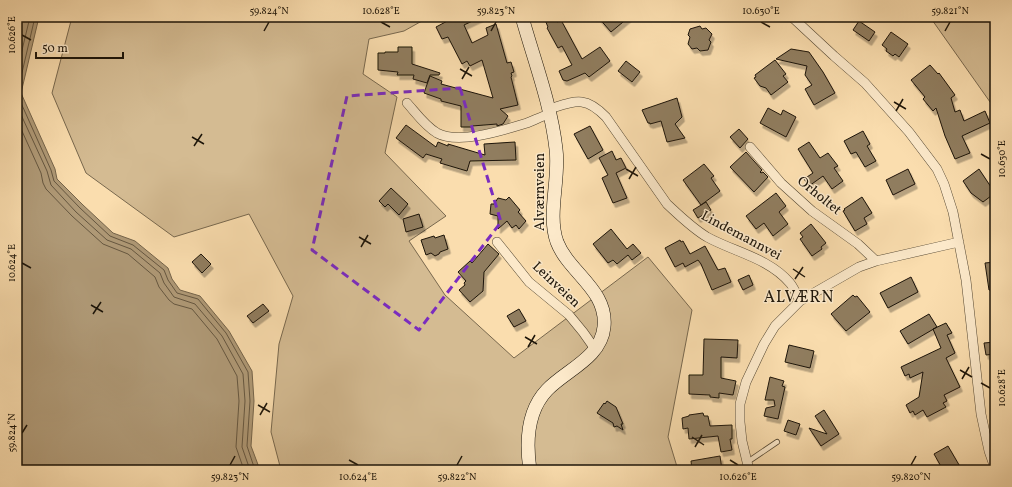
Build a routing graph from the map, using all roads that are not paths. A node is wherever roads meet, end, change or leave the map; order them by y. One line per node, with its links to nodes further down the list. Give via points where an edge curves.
1 (522, 17): 4 (main road, Alværnveien)
2 (792, 17): 7 (street, via 865,83 909,132 937,169 953,212)
3 (407, 103): 4 (street, Lindemannvei, via 436,132 453,137 495,132 529,122)
4 (549, 111): 9 (street, Lindemannvei, via 576,101 593,105 606,117 667,204 697,230 780,273 791,284); 10 (main road, Alværnveien, via 557,159 553,221 555,236 566,259 602,305 604,328)
5 (750, 147): 8 (street, Orholtet, via 781,183)
6 (497, 242): 10 (street, Leinveien, via 529,282 569,315)
7 (959, 242): 8 (street); 13 (street, via 966,280 980,414)
8 (876, 261): 9 (street, via 859,267)
9 (800, 301): 12 (street, via 775,326 746,382 740,404 740,422)
10 (595, 349): 14 (main road, Alværnveien, via 546,390 534,409 529,434)
11 (777, 442): 12 (lane)
12 (748, 466)
13 (995, 468)
14 (530, 470)

